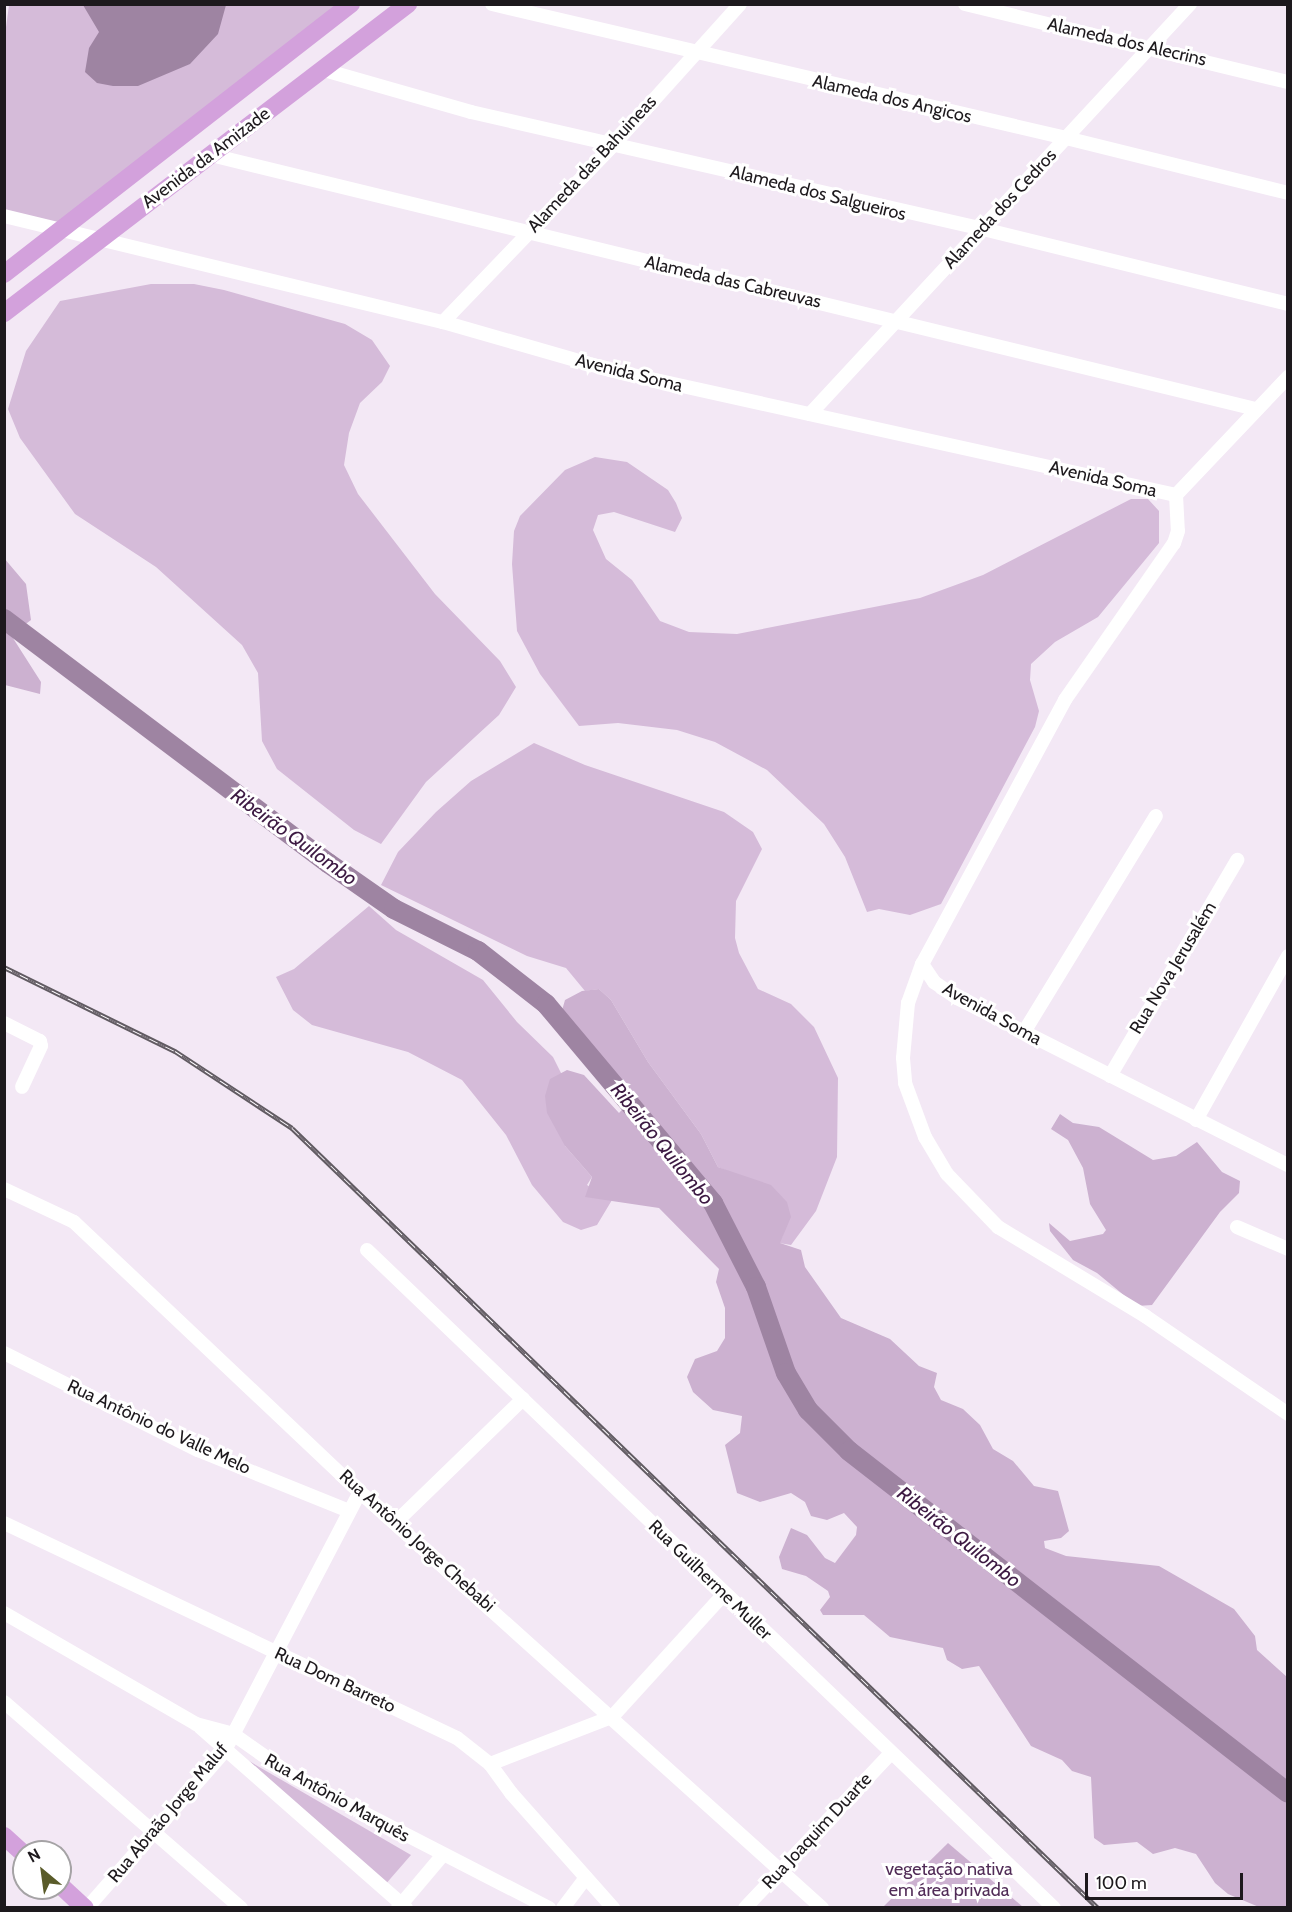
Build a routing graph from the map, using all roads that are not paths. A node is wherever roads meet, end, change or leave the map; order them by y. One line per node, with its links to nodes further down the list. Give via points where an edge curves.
1 (351, 4): 18 (main road, Avenida da Amizade)
2 (408, 4): 9 (main road, Avenida da Amizade)
3 (740, 4): 8 (street, Alameda das Bahuineas)
4 (965, 4): 7 (street, Alameda dos Alecrins)
5 (1190, 4): 7 (street, Alameda dos Cedros)
6 (495, 5): 8 (street, Alameda dos Angicos)
7 (1151, 47): 12 (street, Alameda dos Alecrins); 13 (street, Alameda dos Cedros)
8 (694, 54): 13 (street, Alameda dos Angicos); 14 (street, Alameda das Bahuineas)
9 (341, 56): 10 (main road, Avenida da Amizade); 11 (street)
10 (324, 70): 11 (street, Alameda dos Salgueiros); 15 (main road, Avenida da Amizade)
11 (349, 77): 14 (street, Alameda dos Salgueiros, via 471,112)
12 (1287, 82)
13 (1066, 138): 16 (street, Alameda dos Angicos); 19 (street, Alameda dos Cedros)
14 (615, 143): 19 (street, Alameda dos Salgueiros); 20 (street, Alameda das Bahuineas)
15 (211, 155): 20 (street, Alameda das Cabreuvas); 21 (main road, Avenida da Amizade)
16 (1287, 194)
17 (4, 216): 18 (street, Avenida Soma)
18 (64, 229): 21 (street, Avenida Soma); 22 (main road, Avenida da Amizade)
19 (983, 230): 23 (street, Alameda dos Salgueiros); 25 (street, Alameda dos Cedros)
20 (527, 233): 25 (street, Alameda das Cabreuvas); 26 (street, Alameda das Bahuineas)
21 (98, 239): 24 (main road, Avenida da Amizade); 26 (street, Avenida Soma)
22 (4, 274)
23 (1287, 304)
24 (4, 313)
25 (895, 321): 28 (street, Alameda das Cabreuvas); 29 (street, Alameda dos Cedros)
26 (443, 322): 29 (street, Avenida Soma, via 610,370)
27 (1287, 377): 28 (street)
28 (1255, 409): 30 (street)
29 (810, 414): 30 (street, Avenida Soma)
30 (1176, 495): 34 (street, Avenida Soma, via 1178,531 1174,543 1065,700)
31 (1156, 816): 36 (street)
32 (1237, 860): 37 (street, Rua Nova Jerusalém)
33 (1287, 956): 39 (street)
34 (922, 964): 36 (street, Avenida Soma, via 934,982 957,998); 47 (street, via 908,1003 905,1083 926,1137 947,1174 998,1227 1027,1248 1145,1316)
35 (4, 1023): 38 (street, via 40,1041)
36 (1024, 1032): 37 (street, Avenida Soma)
37 (1110, 1076): 39 (street, Avenida Soma)
38 (22, 1087)
39 (1196, 1120): 40 (street, Avenida Soma)
40 (1287, 1165)
41 (4, 1189): 48 (street, Rua Antônio Jorge Chebabi, via 74,1222)
42 (1237, 1227): 43 (street)
43 (1287, 1249)
44 (367, 1250): 46 (street, Rua Guilherme Muller)
45 (4, 1353): 49 (street, Rua Antônio do Valle Melo, via 198,1450)
46 (523, 1399): 50 (street); 52 (street, Rua Guilherme Muller)
47 (1287, 1414)
48 (360, 1492): 49 (street, Rua Abraão Jorge Maluf); 50 (street, Rua Antônio Jorge Chebabi)
49 (349, 1511): 54 (street, Rua Abraão Jorge Maluf)
50 (396, 1522): 56 (street, Rua Antônio Jorge Chebabi)
51 (4, 1523): 54 (street, Rua Dom Barreto)
52 (724, 1594): 56 (street); 60 (street, Rua Guilherme Muller)
53 (4, 1613): 57 (street, Rua Antônio Marquês)
54 (275, 1652): 58 (street, Rua Abraão Jorge Maluf); 61 (street, Rua Dom Barreto, via 457,1738)
55 (4, 1702): 62 (street)
56 (612, 1717): 61 (street); 64 (street, Rua Antônio Jorge Chebabi)
57 (196, 1724): 58 (street, Rua Antônio Marquês); 59 (street)
58 (233, 1734): 59 (street, Rua Abraão Jorge Maluf); 63 (street, Rua Antônio Marquês, via 294,1777)
59 (224, 1752): 62 (street, Rua Abraão Jorge Maluf); 67 (street)
60 (890, 1754): 64 (street, Rua Joaquim Duarte); 75 (street, Rua Guilherme Muller)
61 (490, 1764): 65 (street, Rua Dom Barreto)
62 (156, 1831): 68 (street, Rua Abraão Jorge Maluf); 69 (street)
63 (442, 1856): 67 (street); 70 (street, Rua Antônio Marquês)
64 (779, 1869): 73 (street, Rua Joaquim Duarte); 74 (street, Rua Antônio Jorge Chebabi)
65 (586, 1878): 71 (street); 72 (street, Rua Dom Barreto)
66 (72, 1896): 68 (main road)
67 (402, 1906)
68 (86, 1908)
69 (241, 1908)
70 (549, 1908)
71 (563, 1908)
72 (613, 1908)
73 (745, 1908)
74 (822, 1908)
75 (1054, 1908)

